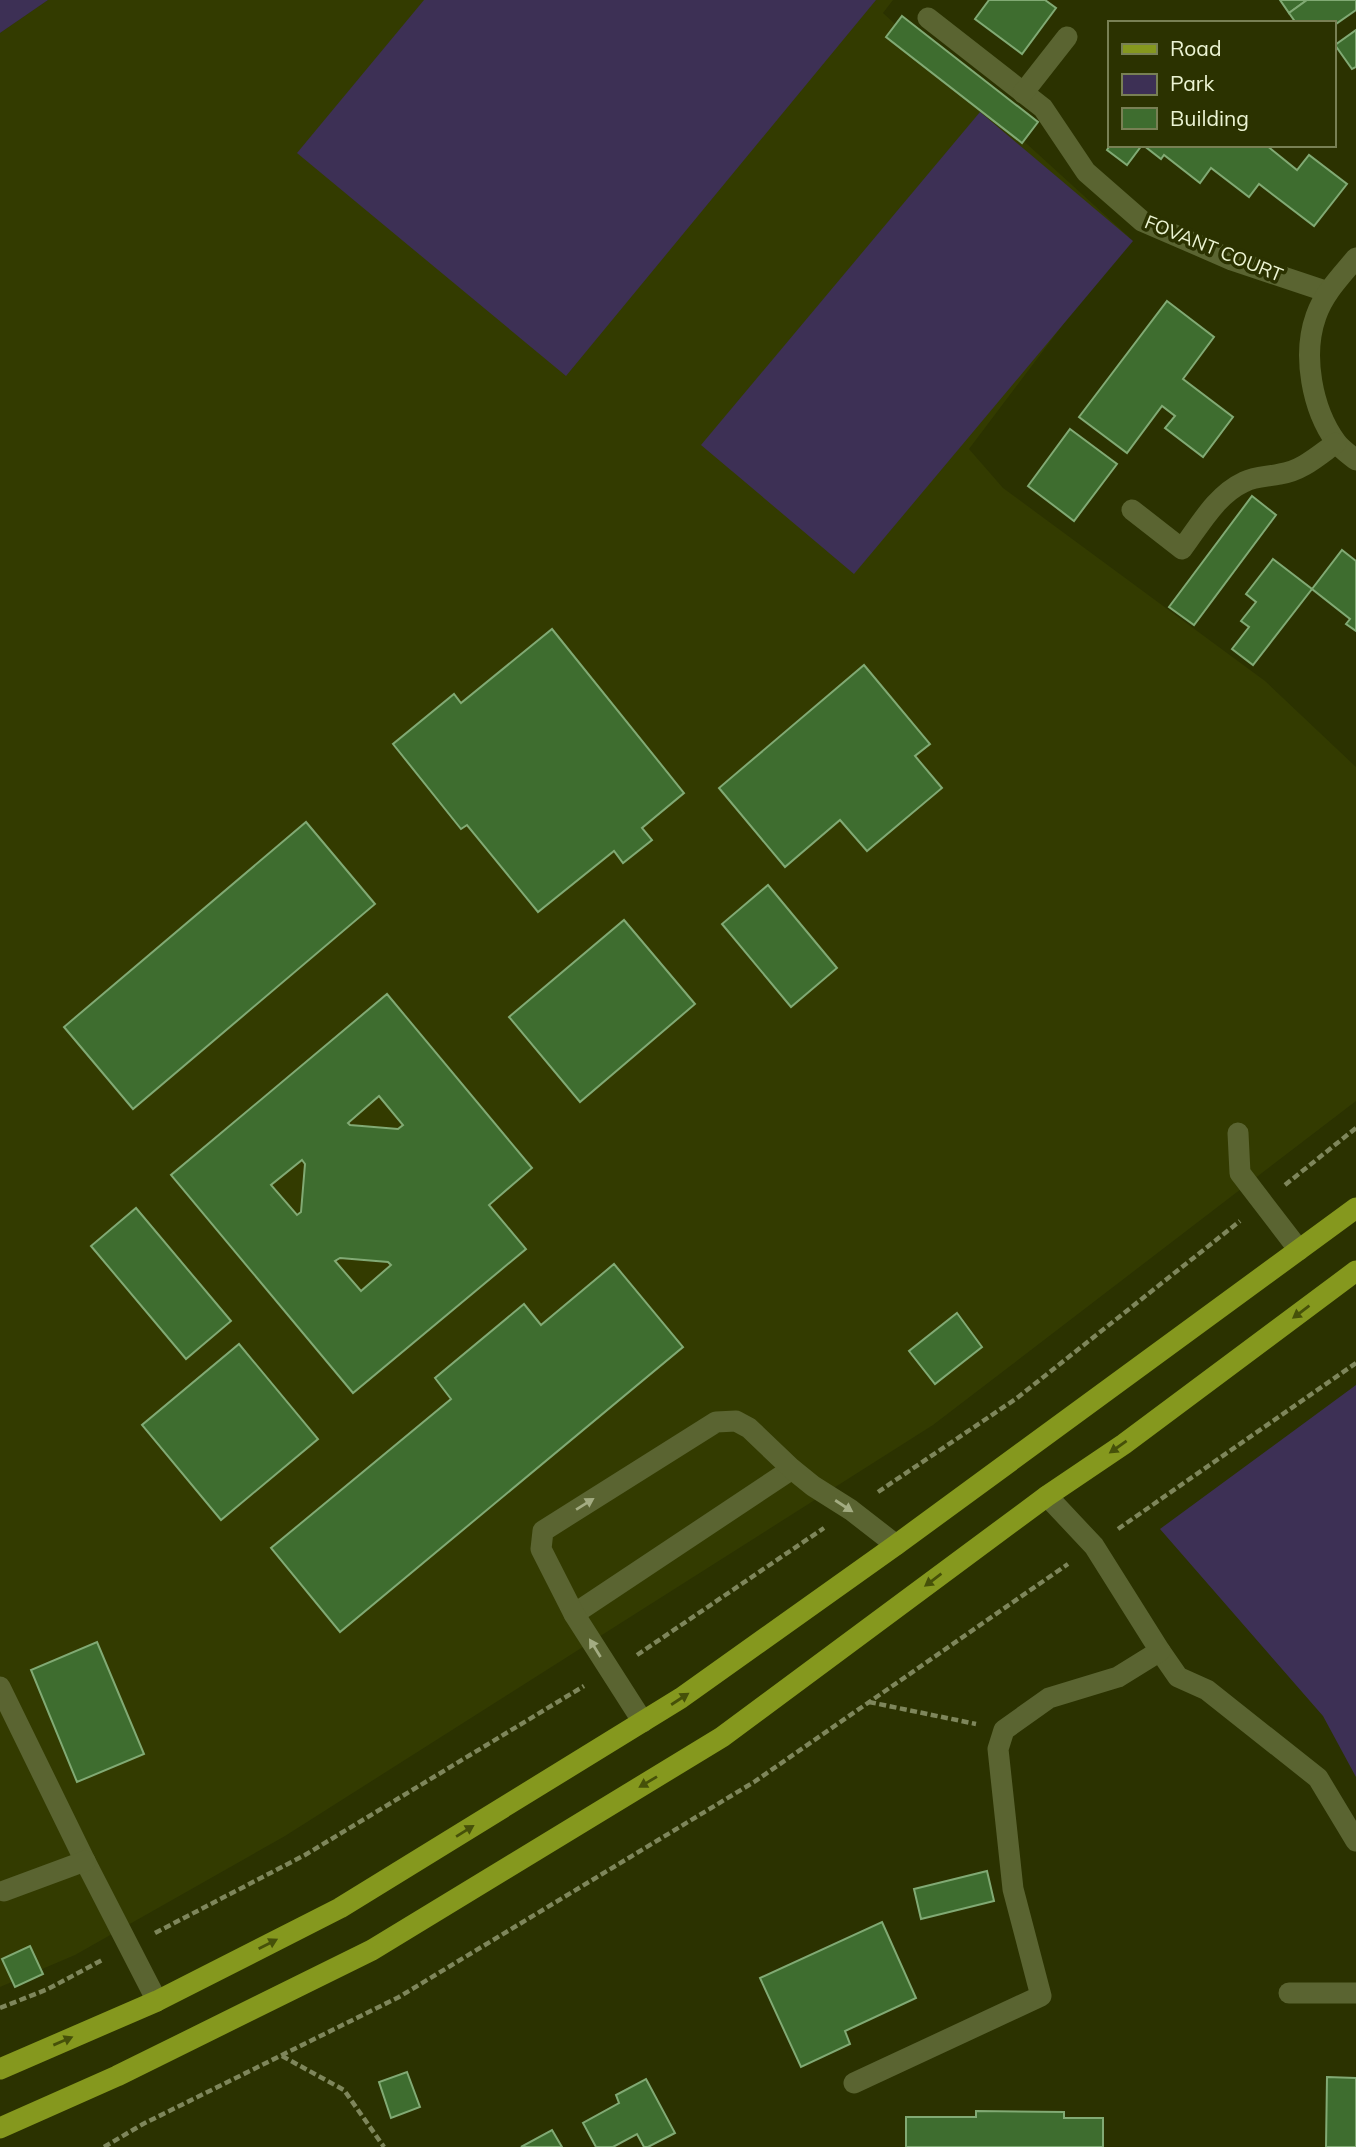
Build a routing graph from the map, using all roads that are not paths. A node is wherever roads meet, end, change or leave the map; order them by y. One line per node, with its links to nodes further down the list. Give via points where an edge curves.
1 (929, 19): 3 (street, FOVANT COURT)
2 (1067, 37): 3 (street)
3 (1023, 93): 5 (street, FOVANT COURT, via 1043,108 1086,172 1142,221 1232,260)
4 (1356, 257): 5 (street)
5 (1328, 292): 6 (street, via 1315,317 1310,363 1318,408)
6 (1336, 443): 7 (street); 8 (street, via 1303,467 1262,475 1222,496 1182,549)
7 (1356, 460)
8 (1132, 510)
9 (1238, 1133): 11 (street, via 1240,1173)
10 (1356, 1208): 11 (main road)
11 (1299, 1250): 15 (main road)
12 (1356, 1271): 14 (main road, one-way to 14)
13 (792, 1469): 15 (street, one-way to 15); 16 (street); 16 (street, one-way to 13, via 541,1549 543,1531 557,1521 716,1422 736,1421 749,1427)
14 (1047, 1496): 17 (street, via 1094,1546); 28 (main road, one-way to 28, via 722,1737 383,1942 117,2076)
15 (897, 1545): 19 (main road, one-way to 15)
16 (574, 1614): 19 (street, one-way to 16)
17 (1160, 1651): 20 (street, via 1178,1676 1208,1690 1318,1778); 27 (street, via 1118,1677 1049,1698 1001,1740 1013,1889 1041,1996)
18 (0, 1687): 21 (street)
19 (643, 1722): 25 (main road, one-way to 19, via 340,1908)
20 (1356, 1841)
21 (85, 1861): 22 (street); 25 (street)
22 (4, 1891)
23 (1289, 1993): 24 (street)
24 (1356, 1993)
25 (157, 2001): 26 (main road, one-way to 25)
26 (0, 2069)
27 (854, 2083)
28 (0, 2128)

